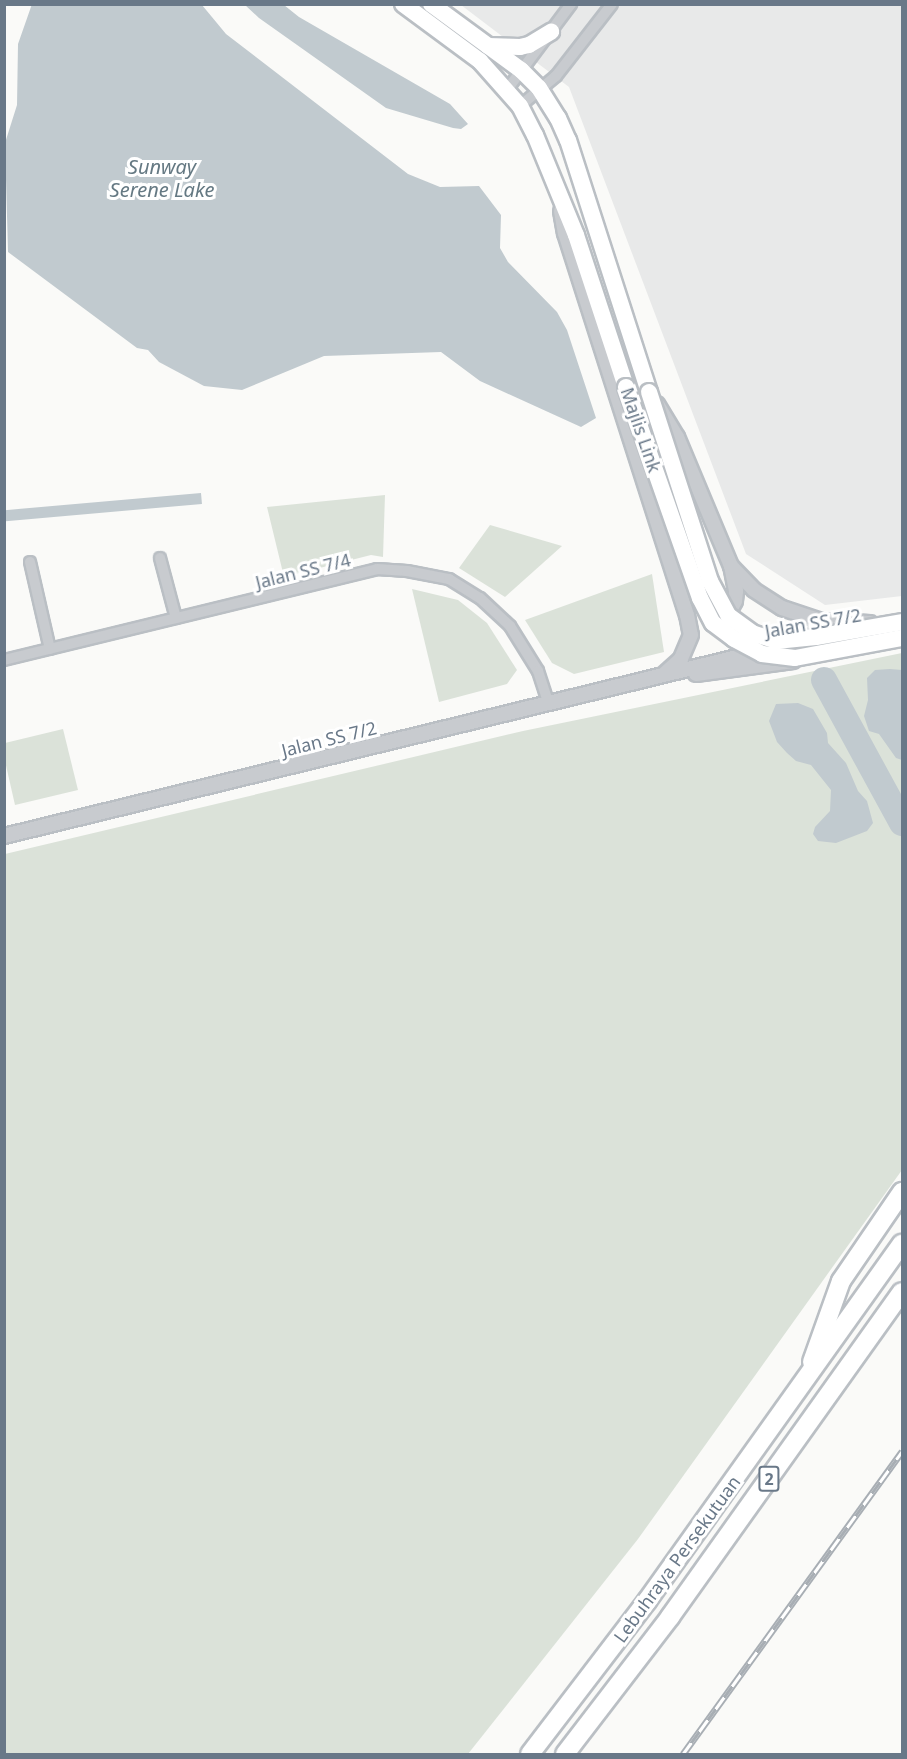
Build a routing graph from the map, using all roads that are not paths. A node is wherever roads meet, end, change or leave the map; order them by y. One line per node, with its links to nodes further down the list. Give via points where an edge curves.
1 (403, 4): 6 (main road)
2 (431, 4): 6 (main road)
3 (571, 4): 5 (street)
4 (612, 4): 8 (street, via 556,76)
5 (551, 32): 6 (main road, via 520,47); 7 (street)
6 (483, 53): 7 (main road, Majlis Link); 9 (main road, Majlis Link)
7 (521, 70): 8 (main road, Majlis Link); 9 (street)
8 (539, 88): 10 (street); 12 (main road, Majlis Link, via 568,140)
9 (506, 91): 10 (main road, Majlis Link)
10 (520, 106): 11 (main road, Majlis Link)
11 (556, 186): 15 (street, via 565,233); 19 (main road, Majlis Link, bridge, via 700,598 713,622 762,654 795,658)
12 (649, 392): 16 (street, via 677,437); 18 (main road, Majlis Link, bridge, via 710,581 729,616 752,633 776,641)
13 (160, 558): 17 (street)
14 (30, 562): 21 (street)
15 (673, 566): 16 (street, via 686,593 711,616 729,610 735,601); 23 (street, via 691,635 681,659)
16 (731, 566): 18 (street, via 754,590 782,608 821,621)
17 (176, 618): 21 (street, Jalan SS 7/4); 24 (street, Jalan SS 7/4, via 377,569 449,579 480,598 510,626 538,671)
18 (903, 624): 23 (street, Jalan SS 7/2, via 740,655)
19 (903, 638)
20 (903, 643): 23 (street, Jalan SS 7/2, via 745,669)
21 (50, 649): 22 (street, Jalan SS 7/4)
22 (4, 660)
23 (661, 677): 24 (street, Jalan SS 7/2)
24 (549, 704): 25 (street, Jalan SS 7/2)
25 (4, 836)
26 (903, 1192): 29 (highway, via 841,1281)
27 (903, 1244): 29 (highway, Lebuhraya Persekutuan / 2)
28 (903, 1292): 31 (highway, Lebuhraya Persekutuan / 2, via 670,1617)
29 (804, 1383): 30 (highway, Lebuhraya Persekutuan / 2, via 647,1602)
30 (530, 1755)
31 (565, 1755)

